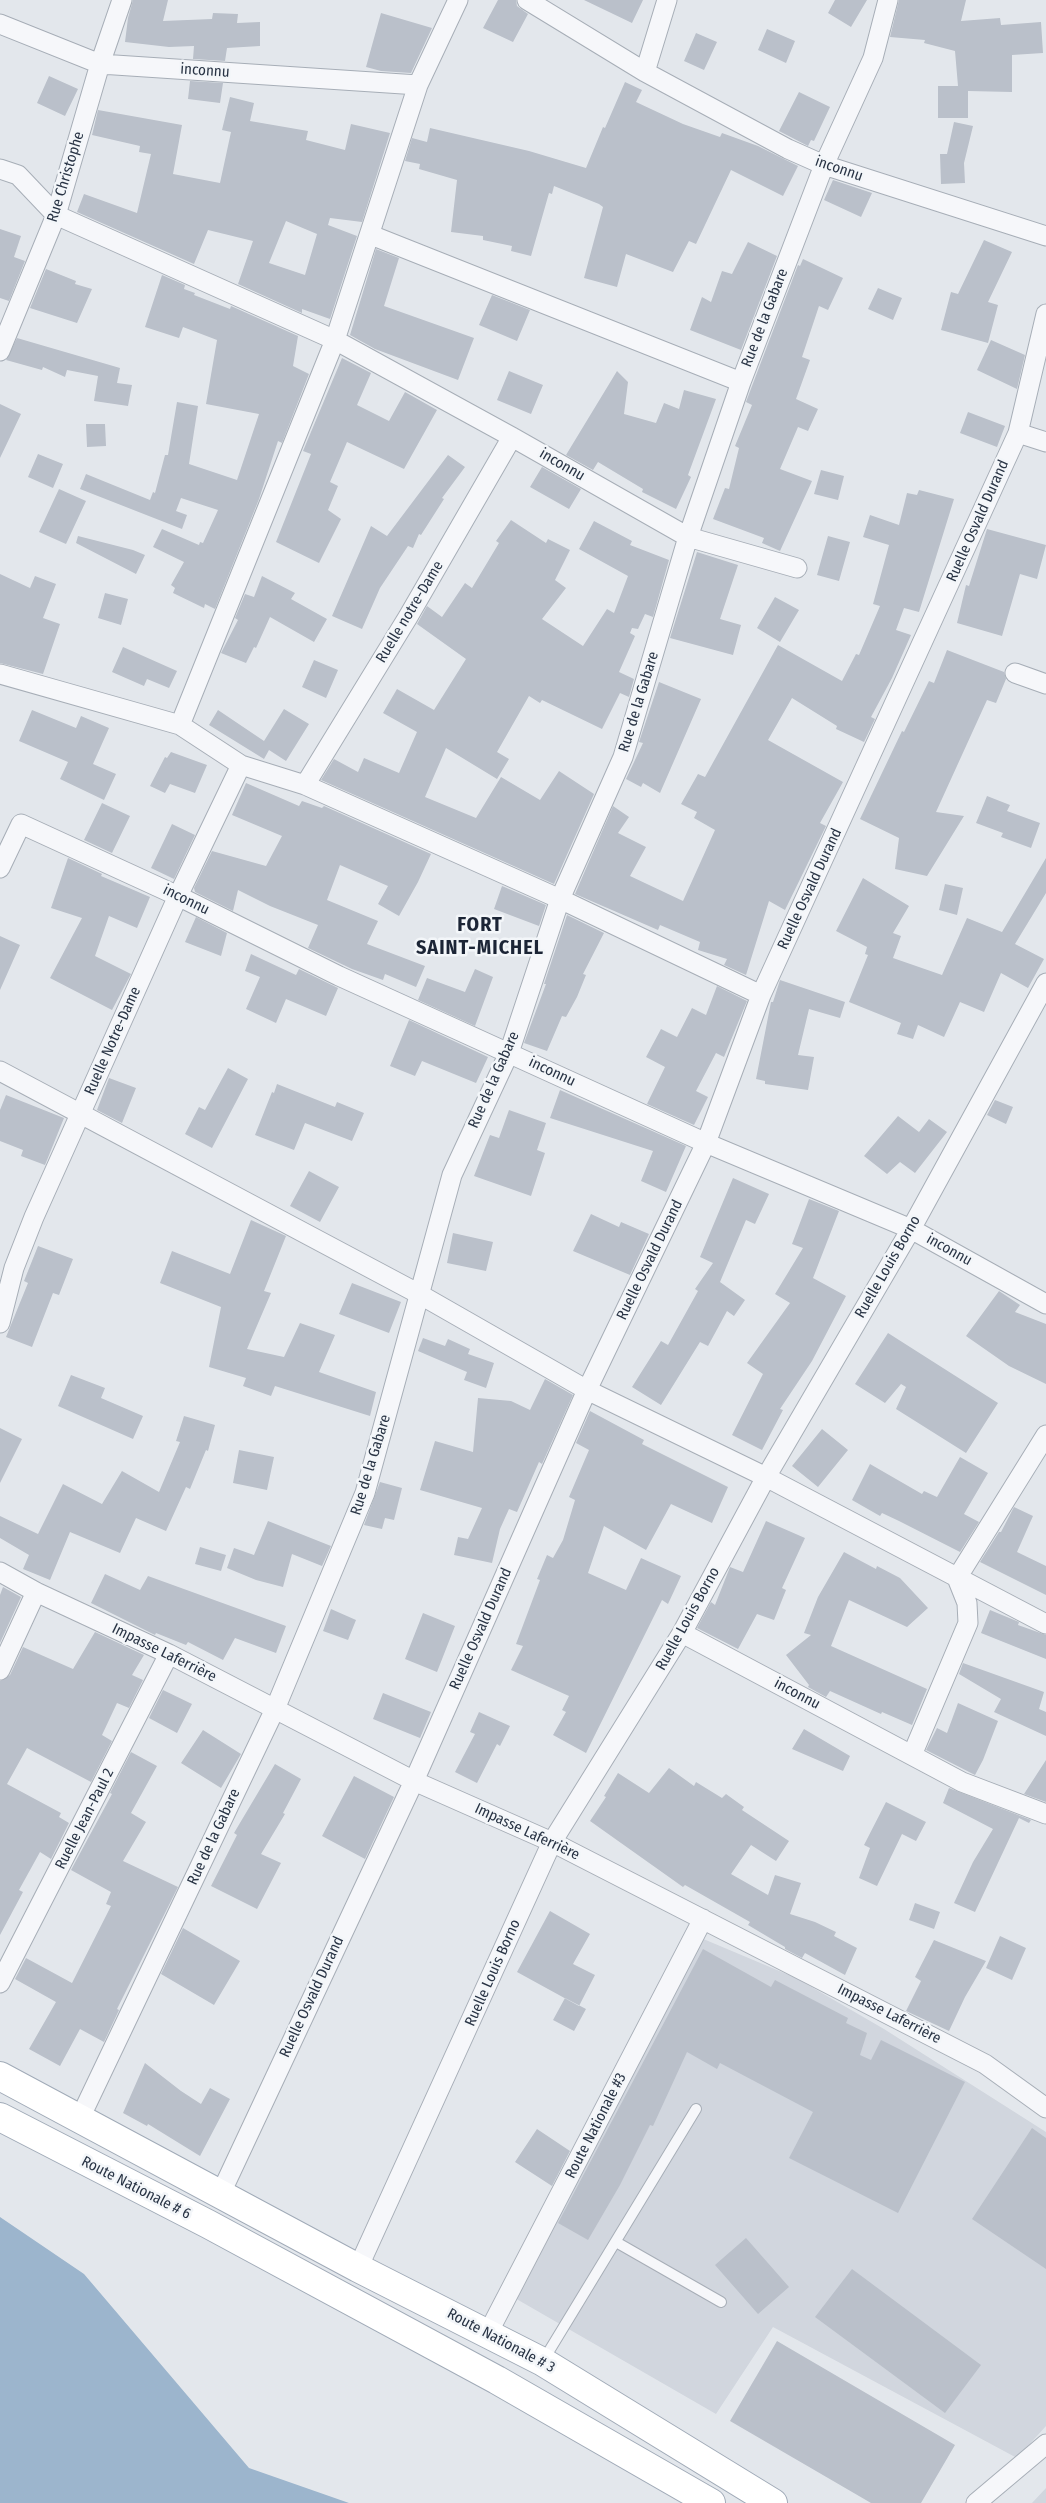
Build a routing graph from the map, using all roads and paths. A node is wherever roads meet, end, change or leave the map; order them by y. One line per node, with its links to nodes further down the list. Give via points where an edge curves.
1 (122, 0): 7 (street, Rue Christophe)
2 (458, 0): 9 (street)
3 (527, 0): 8 (street, inconnu)
4 (667, 0): 8 (street)
5 (888, 0): 10 (street, Rue de la Gabare, via 873,58)
6 (0, 24): 7 (street, inconnu)
7 (100, 64): 9 (street, inconnu); 12 (street, Rue Christophe)
8 (645, 72): 10 (street, inconnu)
9 (418, 85): 13 (street)
10 (824, 165): 14 (street, inconnu); 18 (street, Rue de la Gabare)
11 (0, 169): 12 (street, inconnu, via 18,175)
12 (56, 215): 16 (street, inconnu); 17 (street, Rue Christophe)
13 (371, 235): 16 (street); 18 (street)
14 (1046, 236)
15 (1046, 314): 19 (street, Ruelle Osvald Durand)
16 (335, 340): 20 (street, inconnu); 27 (street)
17 (0, 351)
18 (741, 382): 22 (street, Rue de la Gabare)
19 (1018, 432): 21 (street); 34 (street, Ruelle Osvald Durand)
20 (512, 436): 22 (street, inconnu); 29 (street, Ruelle notre-Dame, via 408,617)
21 (1046, 442)
22 (688, 537): 23 (street, inconnu); 32 (street, Rue de la Gabare, via 623,756)
23 (797, 568)
24 (1015, 673): 26 (street)
25 (0, 674): 27 (street)
26 (1046, 684)
27 (180, 725): 28 (street)
28 (241, 765): 29 (street); 31 (street, Ruelle Notre-Dame)
29 (305, 785): 32 (street)
30 (0, 868): 31 (street, inconnu, via 21,824)
31 (178, 896): 35 (street, inconnu, via 339,976); 37 (street, Ruelle Notre-Dame)
32 (560, 899): 34 (street); 35 (street, Rue de la Gabare)
33 (1046, 983): 39 (street, Ruelle Louis Borno)
34 (761, 995): 38 (street, Ruelle Osvald Durand)
35 (509, 1052): 38 (street, inconnu); 40 (street, Rue de la Gabare, via 452,1175)
36 (0, 1071): 37 (street)
37 (80, 1114): 40 (street); 42 (street, Ruelle Notre-Dame, via 14,1268)
38 (706, 1143): 39 (street, inconnu); 43 (street, Ruelle Osvald Durand)
39 (911, 1229): 41 (street, inconnu); 45 (street, Ruelle Louis Borno)
40 (419, 1294): 43 (street); 53 (street, Rue de la Gabare, via 365,1493)
41 (1046, 1304)
42 (0, 1323)
43 (587, 1390): 45 (street); 55 (street, Ruelle Osvald Durand)
44 (1046, 1435): 47 (street)
45 (766, 1477): 47 (street); 50 (street, Ruelle Louis Borno)
46 (0, 1572): 48 (street, Impasse Laferrière)
47 (957, 1578): 49 (street); 54 (street, via 967,1603 968,1623)
48 (36, 1592): 51 (street, Impasse Laferrière); 52 (street)
49 (1046, 1624)
50 (682, 1634): 54 (street, inconnu); 57 (street, Ruelle Louis Borno)
51 (169, 1654): 53 (street, Impasse Laferrière); 59 (street, Ruelle Jean-Paul 2)
52 (0, 1670)
53 (275, 1709): 55 (street, Impasse Laferrière); 64 (street, Rue de la Gabare)
54 (912, 1755): 56 (street, inconnu, via 962,1782)
55 (414, 1781): 57 (street, Impasse Laferrière); 65 (street, Ruelle Osvald Durand)
56 (1046, 1814)
57 (552, 1842): 58 (street, Impasse Laferrière); 67 (street, Ruelle Louis Borno)
58 (703, 1920): 61 (street, Impasse Laferrière, via 985,2064); 69 (street, Route Nationale #3)
59 (0, 1983)
60 (0, 2076): 64 (main road)
61 (1046, 2108)
62 (696, 2109): 66 (lane)
63 (0, 2117): 72 (main road, Route Nationale # 6, via 208,2224 497,2380)
64 (80, 2118): 65 (main road)
65 (220, 2195): 67 (main road, Route Nationale # 3)
66 (616, 2242): 68 (lane); 70 (lane)
67 (358, 2268): 69 (main road, Route Nationale # 3)
68 (721, 2302)
69 (488, 2333): 70 (main road, Route Nationale # 3)
70 (543, 2362): 73 (main road, Route Nationale # 3)
71 (1046, 2444): 74 (street)
72 (711, 2503)
73 (773, 2503)
74 (976, 2503)

